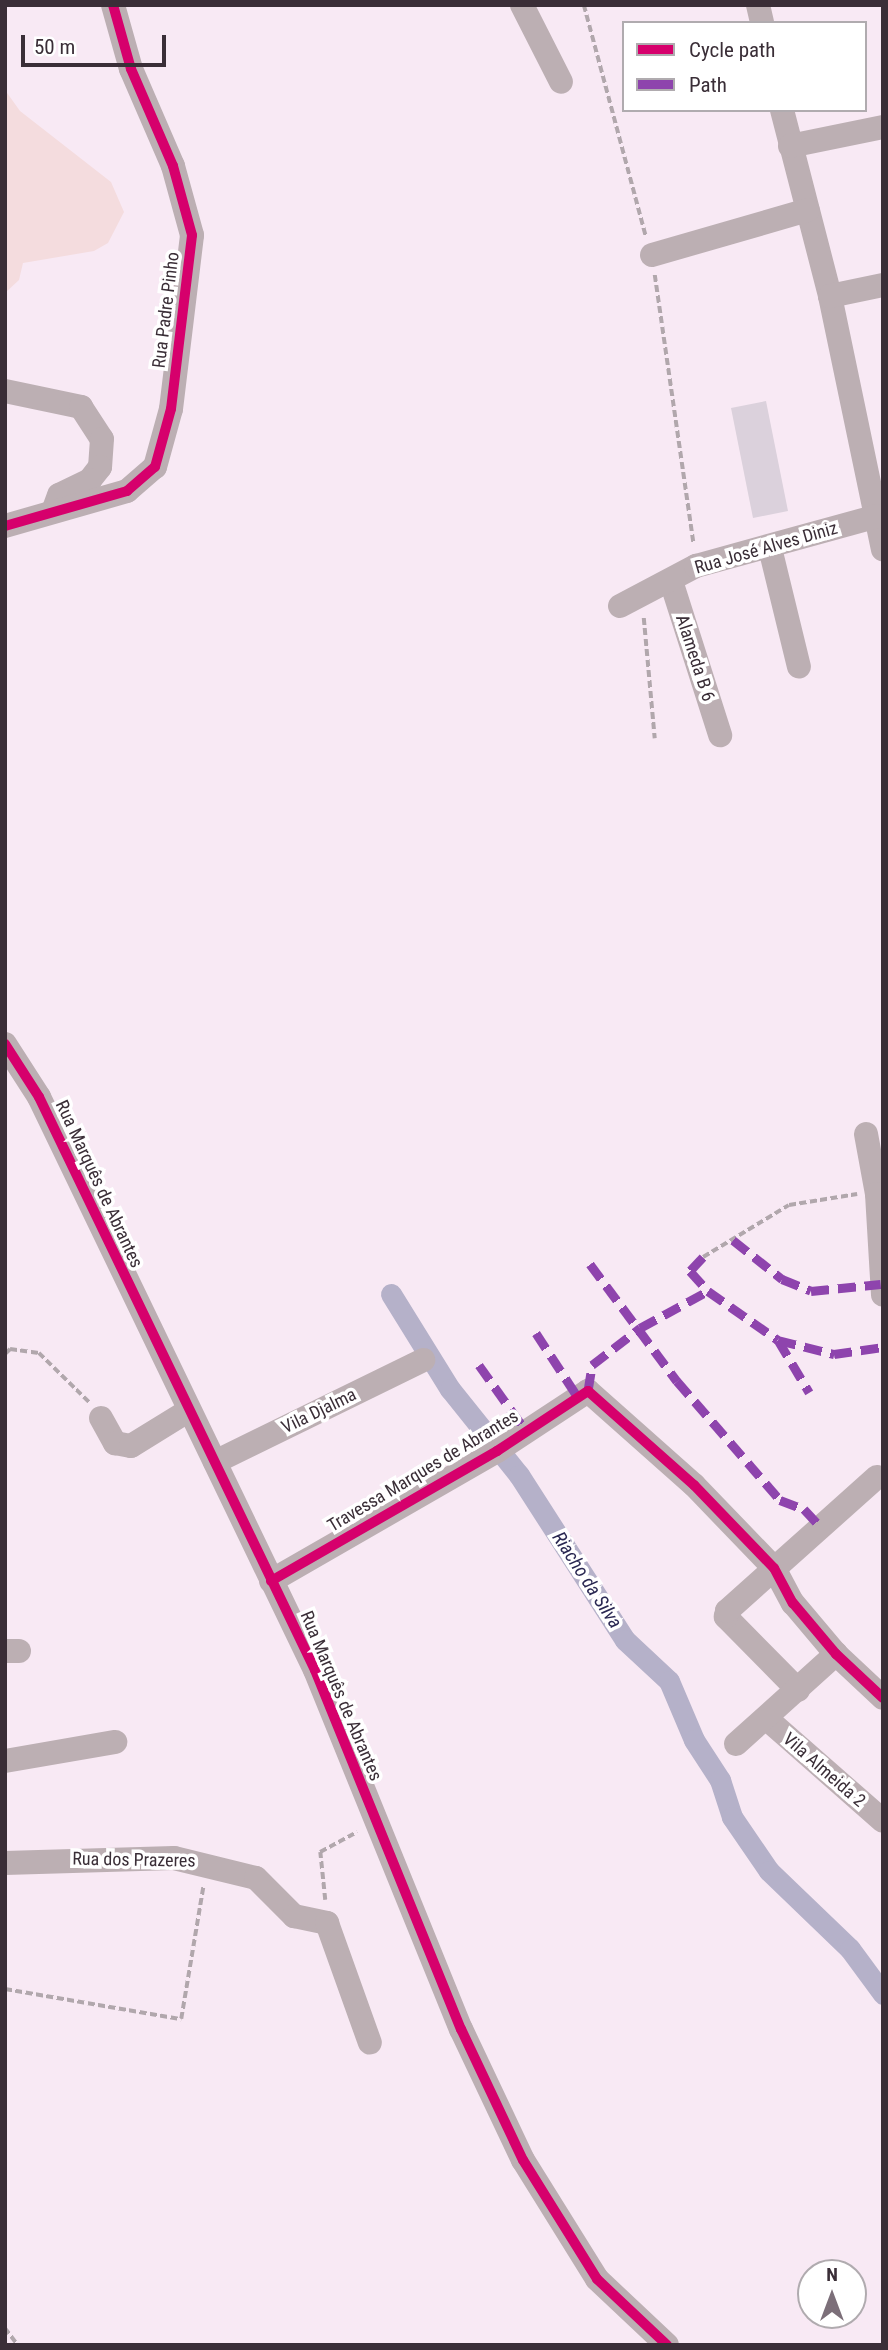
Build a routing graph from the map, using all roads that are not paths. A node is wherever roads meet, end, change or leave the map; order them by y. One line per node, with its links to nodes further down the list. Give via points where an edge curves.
1 (113, 5): 13 (street, Rua Padre Pinho, via 131,69 173,166 192,235 187,300 155,467 127,491)
2 (522, 5): 3 (street)
3 (561, 82)
4 (782, 112): 6 (street)
5 (883, 127): 6 (street)
6 (790, 146): 7 (street)
7 (808, 211): 8 (street); 10 (street)
8 (652, 255)
9 (883, 285): 10 (street)
10 (830, 296): 12 (street)
11 (5, 391): 13 (street, via 81,407 102,439 100,467 90,480 59,495)
12 (873, 441): 14 (street)
13 (54, 510): 15 (street, Rua Padre Pinho)
14 (877, 516): 16 (street, Rua José Alves Diniz); 17 (street)
15 (5, 526)
16 (770, 548): 18 (street, Rua José Alves Diniz, via 696,566); 20 (street)
17 (883, 550)
18 (671, 581): 19 (street, Rua José Alves Diniz); 21 (street, Alameda B 6)
19 (631, 603)
20 (799, 667)
21 (720, 735)
22 (5, 1044): 27 (street, Rua Marquês de Abrantes, via 38,1097)
23 (866, 1133): 24 (street)
24 (879, 1204): 25 (street)
25 (883, 1295)
26 (423, 1360): 29 (street, Vila Djalma)
27 (186, 1412): 28 (street, via 131,1446 115,1443); 29 (street, Rua Marquês de Abrantes)
28 (101, 1418)
29 (215, 1462): 32 (street, Rua Marquês de Abrantes)
30 (877, 1477): 31 (street)
31 (775, 1568): 32 (street, Travessa Marques de Abrantes, via 595,1394 577,1396 497,1451); 33 (street, Travessa Marques de Abrantes, via 793,1602); 34 (street, via 726,1617)
32 (271, 1581): 43 (street, Rua Marquês de Abrantes, via 314,1670 523,2160 597,2278)
33 (836, 1654): 34 (street); 35 (street, Travessa Marques de Abrantes)
34 (798, 1690): 36 (street)
35 (883, 1698)
36 (767, 1719): 38 (street); 40 (street, Vila Almeida 2)
37 (115, 1742): 39 (street)
38 (736, 1744)
39 (5, 1761)
40 (883, 1821)
41 (5, 1863): 42 (street, Rua dos Prazeres, via 91,1857 207,1862 257,1878 294,1916 327,1923)
42 (370, 2043)
43 (667, 2345)

